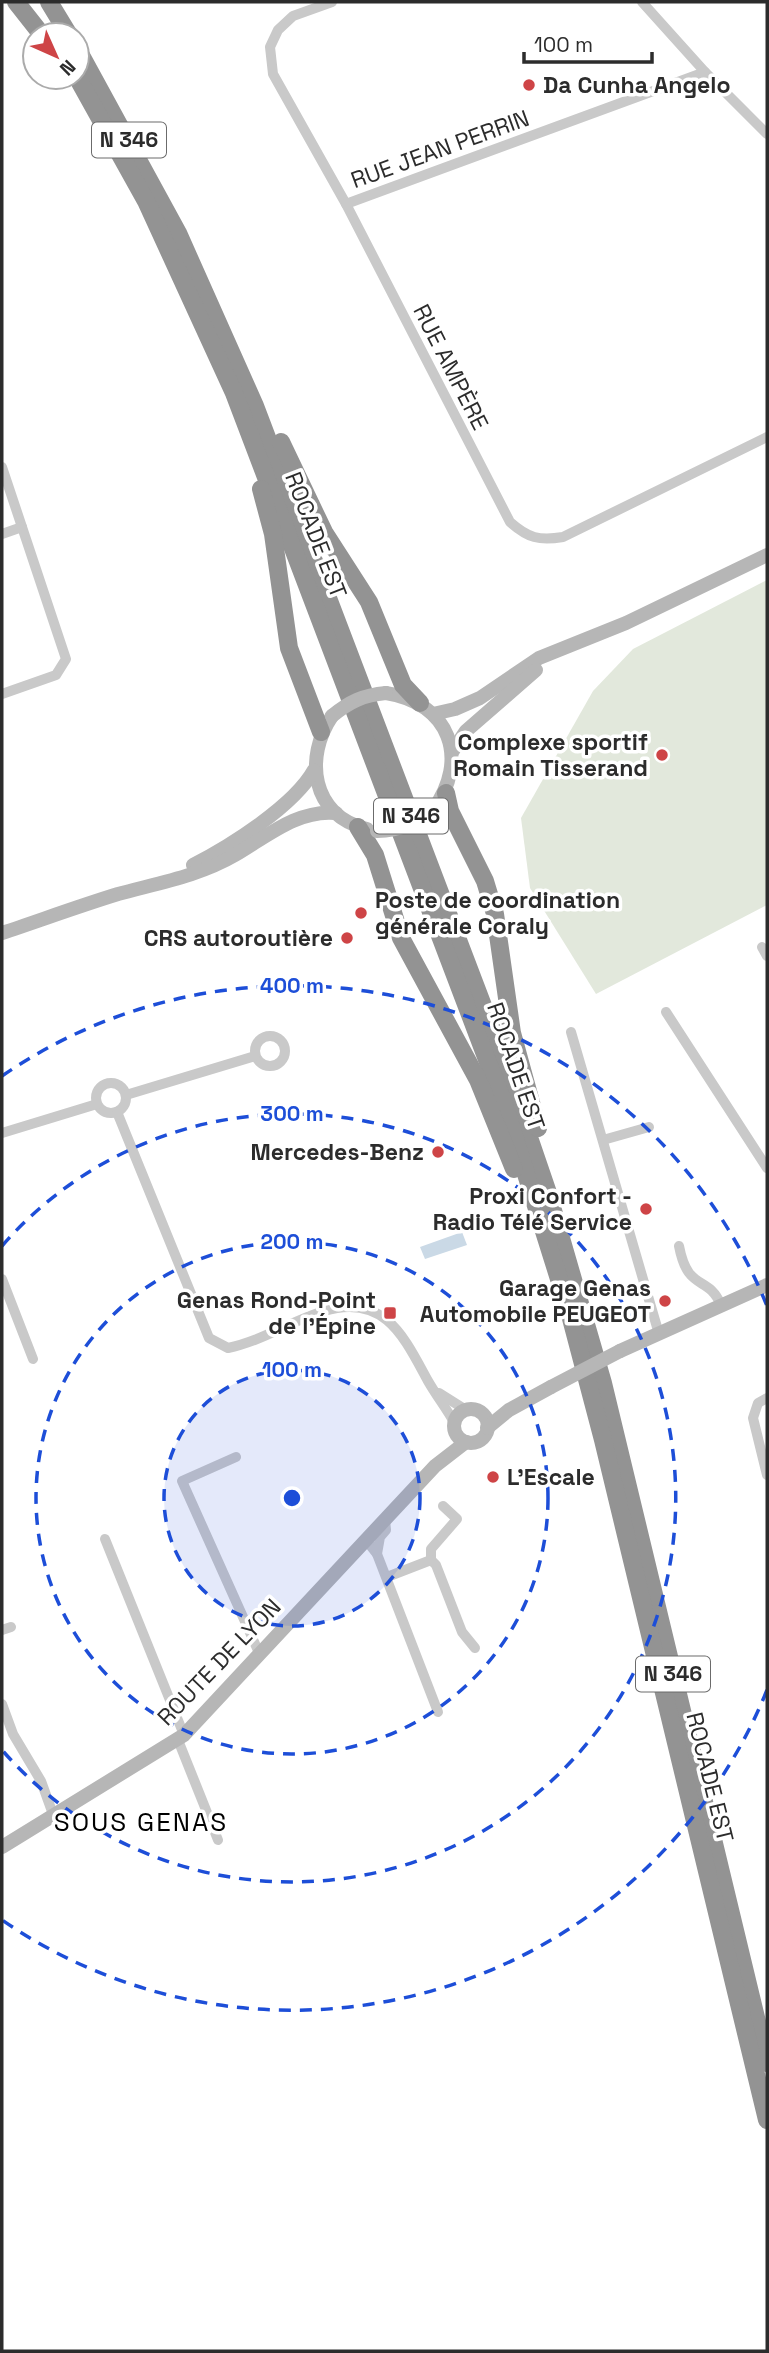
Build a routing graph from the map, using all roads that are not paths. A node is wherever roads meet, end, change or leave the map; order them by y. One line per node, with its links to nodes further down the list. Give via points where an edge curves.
1 (16, 2): 7 (highway)
2 (32, 2): 8 (highway)
3 (49, 2): 9 (highway)
4 (58, 2): 10 (highway)
5 (332, 2): 15 (street, RUE AMPÈRE, via 293,16 278,30 270,47 273,74)
6 (642, 2): 11 (street)
7 (32, 21)
8 (51, 21)
9 (57, 21)
10 (62, 21)
11 (705, 72): 14 (street); 15 (street, RUE JEAN PERRIN)
12 (91, 73): 16 (highway, ROCADE EST / N 346, via 166,209)
13 (85, 91): 17 (highway, ROCADE EST / N 346, via 146,201)
14 (767, 134)
15 (346, 204): 18 (street, RUE AMPÈRE, via 505,514 524,535 563,537)
16 (232, 351): 25 (highway, via 246,364 324,532 369,601 403,685); 46 (highway, ROCADE EST / N 346, via 493,1032)
17 (234, 393): 26 (highway, via 232,407 267,507 289,648); 49 (highway, ROCADE EST / N 346, via 479,1034)
18 (767, 438)
19 (2, 467): 20 (street)
20 (22, 527): 21 (street); 24 (street, via 66,659 56,675)
21 (2, 534)
22 (767, 555): 23 (main road)
23 (575, 644): 25 (main road, via 539,659 455,709); 27 (main road, via 494,705 466,731)
24 (2, 694)
25 (426, 708): 26 (main road, bridge, via 386,693 366,695 347,703); 27 (main road, via 446,731)
26 (321, 732): 28 (main road)
27 (452, 752): 29 (main road)
28 (314, 770): 30 (main road, via 321,793); 32 (main road, via 306,785 234,840)
29 (446, 793): 31 (main road, bridge, via 417,823 398,830); 46 (highway, via 495,914 512,1033 581,1275)
30 (336, 813): 31 (main road); 32 (main road, via 310,814 278,827 232,857)
31 (358, 827): 49 (highway, via 375,855 401,938 488,1101 558,1301)
32 (150, 885): 33 (main road)
33 (2, 933)
34 (666, 1012): 43 (street)
35 (571, 1032): 42 (street)
36 (255, 1056): 37 (street)
37 (126, 1095): 38 (street, via 118,1085 107,1084 98,1091); 39 (street, via 124,1107)
38 (97, 1104): 39 (street, via 107,1113); 41 (street)
39 (117, 1112): 52 (street, via 209,1338 228,1348 323,1311 359,1308 385,1318 398,1329)
40 (649, 1127): 42 (street)
41 (2, 1133)
42 (603, 1140): 50 (street)
43 (767, 1168)
44 (679, 1246): 48 (street, via 691,1279 716,1292)
45 (2, 1279): 51 (street)
46 (576, 1285): 78 (highway, ROCADE EST / N 346)
47 (767, 1285): 48 (main road)
48 (721, 1305): 50 (main road)
49 (569, 1311): 79 (highway, ROCADE EST / N 346)
50 (659, 1334): 54 (main road, bridge)
51 (33, 1359)
52 (433, 1388): 55 (street); 56 (street)
53 (767, 1398): 61 (street, via 758,1404 753,1418)
54 (509, 1410): 55 (main road); 57 (main road)
55 (473, 1411): 56 (main road, via 458,1415); 57 (main road, via 485,1417)
56 (454, 1426): 58 (main road); 60 (main road, ROUTE DE LYON)
57 (487, 1428): 58 (main road, via 480,1440)
58 (466, 1442): 60 (main road, ROUTE DE LYON)
59 (236, 1457): 71 (street, via 182,1481)
60 (435, 1465): 63 (main road, ROUTE DE LYON)
61 (767, 1475)
62 (443, 1506): 68 (street, via 457,1520 431,1549)
63 (385, 1520): 65 (main road, ROUTE DE LYON); 67 (street)
64 (105, 1539): 74 (street)
65 (366, 1540): 66 (main road, ROUTE DE LYON); 67 (street)
66 (351, 1557): 67 (street); 71 (main road, ROUTE DE LYON)
67 (379, 1557): 69 (street)
68 (431, 1560): 69 (street); 70 (street, via 465,1639)
69 (387, 1577): 73 (street)
70 (475, 1648)
71 (260, 1655): 74 (main road, ROUTE DE LYON)
72 (2, 1704): 75 (street)
73 (438, 1712)
74 (181, 1737): 75 (main road, ROUTE DE LYON); 76 (street)
75 (54, 1817): 77 (main road, ROUTE DE LYON)
76 (218, 1840)
77 (2, 1847)
78 (767, 2063)
79 (767, 2120)

